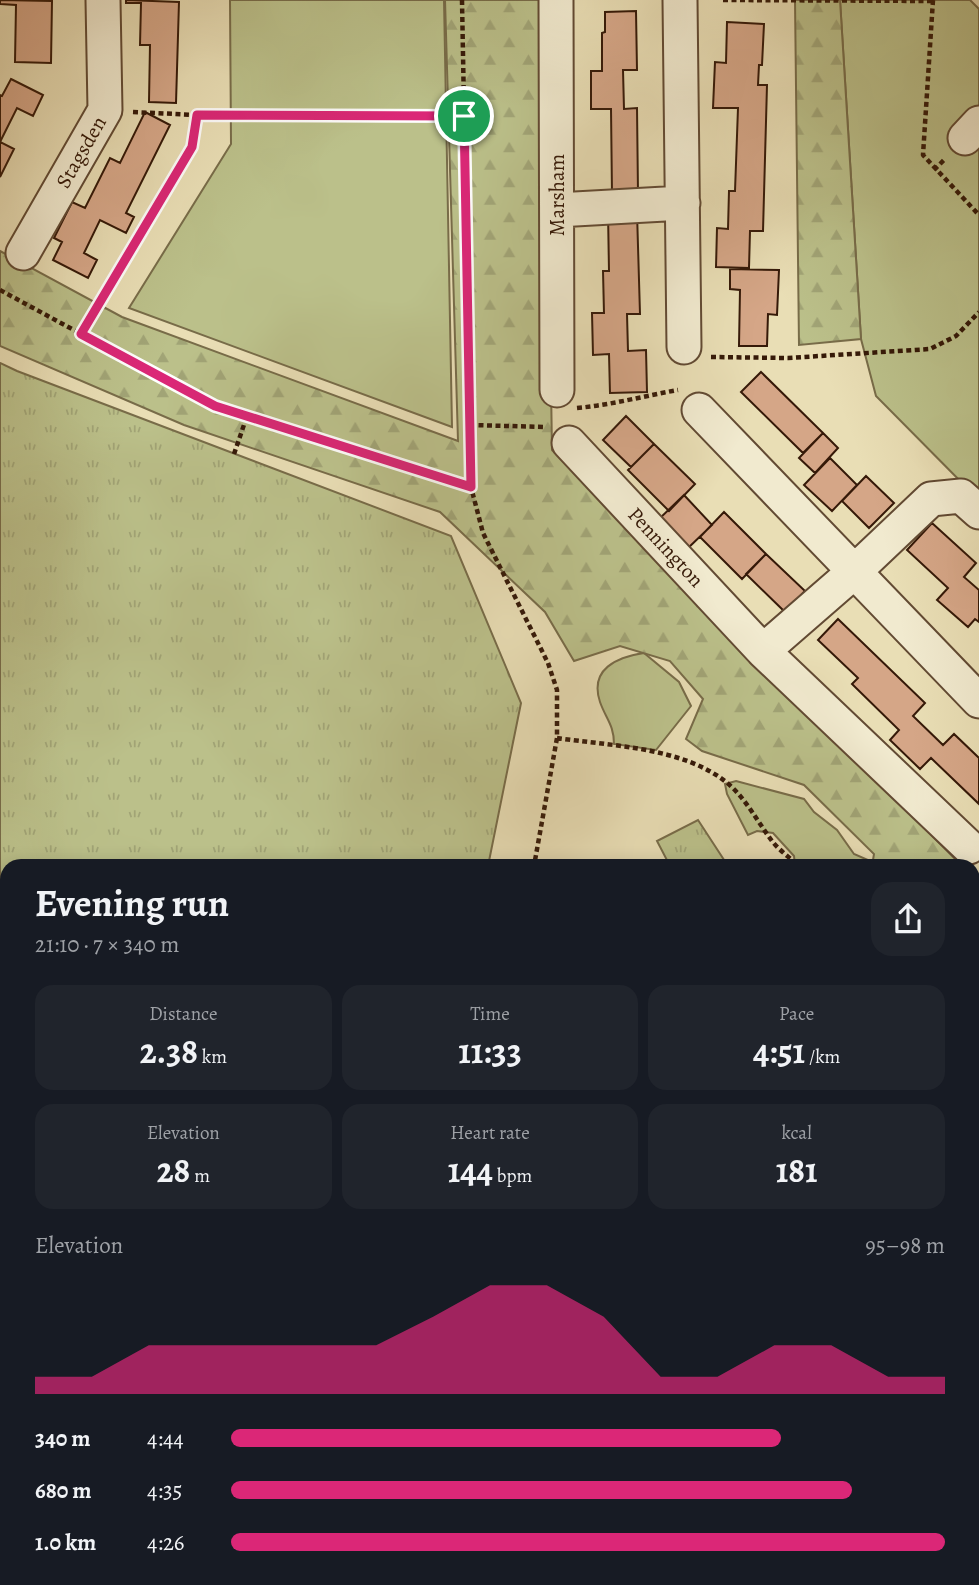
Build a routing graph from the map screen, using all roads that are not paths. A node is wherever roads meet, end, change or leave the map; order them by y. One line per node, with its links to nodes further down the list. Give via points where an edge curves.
1 (103, 0): 6 (street, Stagsden, via 106,110)
2 (556, 0): 5 (street, Marsham)
3 (680, 0): 4 (street)
4 (683, 203): 5 (street); 7 (street)
5 (557, 209): 8 (street, Marsham)
6 (23, 253)
7 (685, 352)
8 (564, 399)
9 (699, 410): 12 (street)
10 (564, 435): 13 (street, Pennington)
11 (979, 512): 12 (street, via 961,496 931,499)
12 (855, 571): 13 (street); 14 (street)
13 (763, 652): 15 (street, Pennington)
14 (979, 701)
15 (970, 847)

